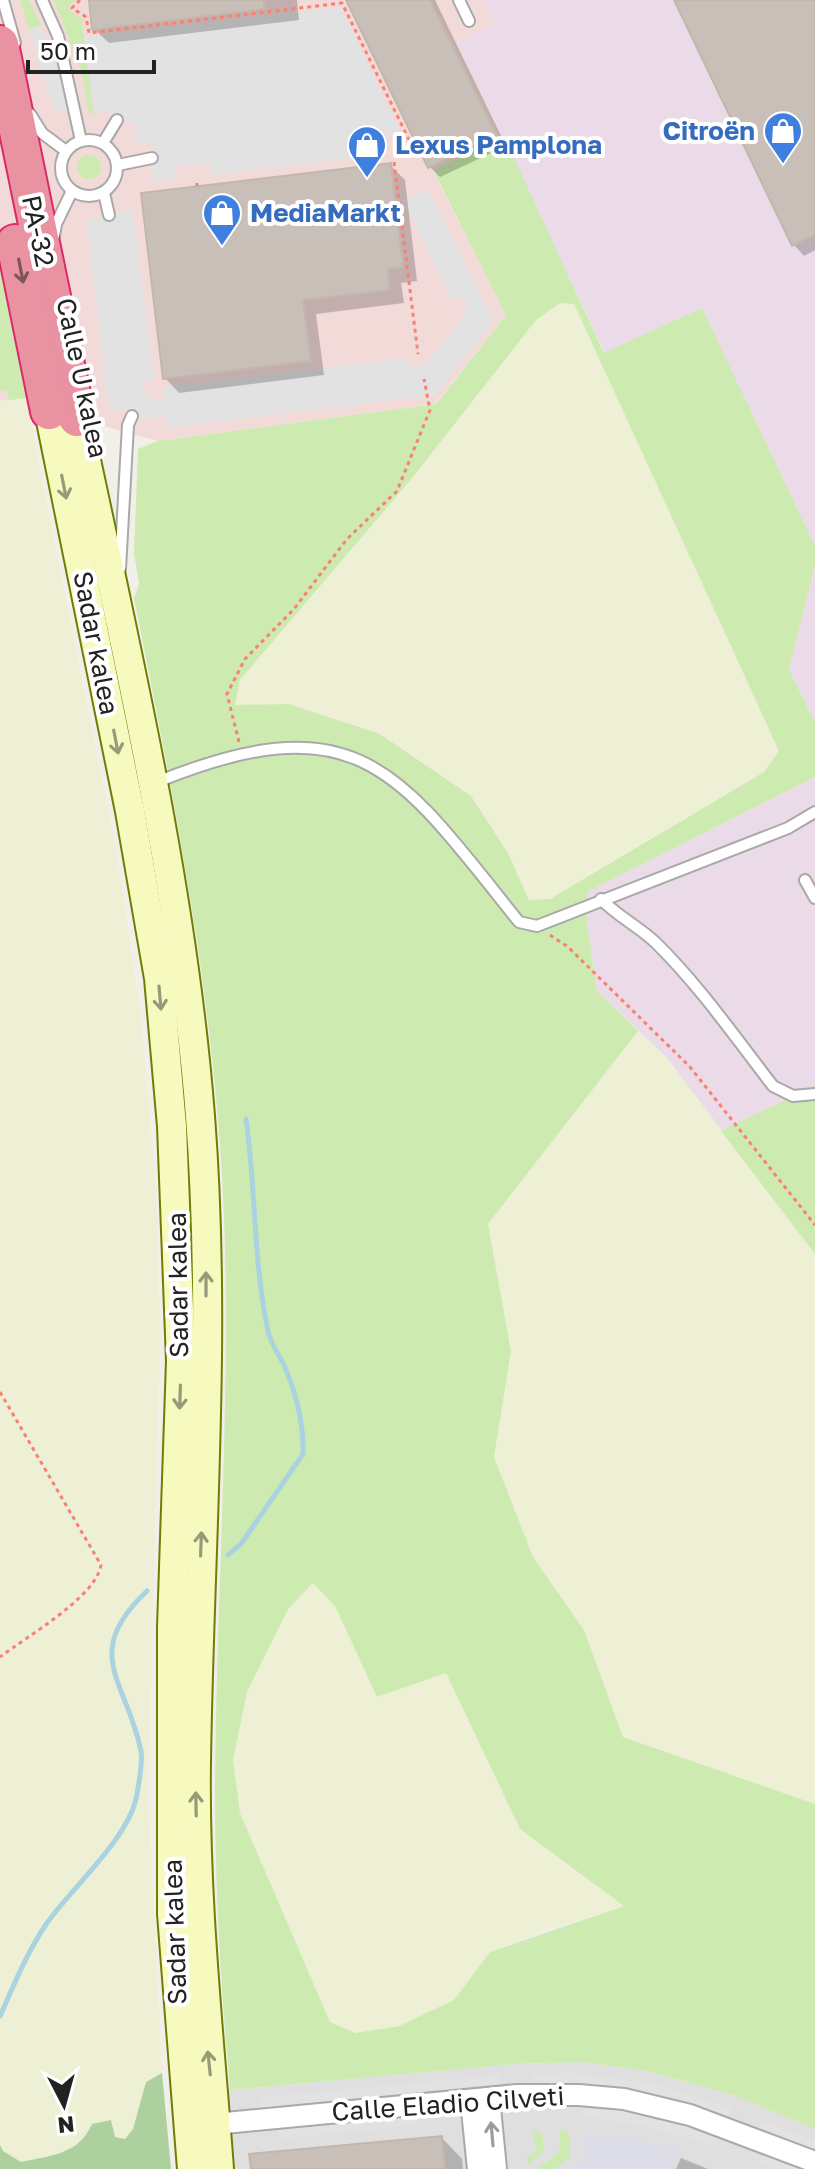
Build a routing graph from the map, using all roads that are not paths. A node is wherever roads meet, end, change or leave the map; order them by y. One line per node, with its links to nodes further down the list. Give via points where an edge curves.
1 (3, 0): 5 (lane)
2 (42, 0): 8 (lane, via 58,36)
3 (459, 0): 4 (lane)
4 (469, 21)
5 (8, 48): 18 (highway, PA-32 / PA-32)
6 (28, 106): 10 (lane, via 31,120)
7 (117, 120): 9 (lane)
8 (81, 141): 9 (lane); 10 (lane)
9 (103, 143): 12 (lane)
10 (66, 151): 14 (lane, via 62,176)
11 (152, 158): 12 (lane)
12 (118, 165): 15 (lane, via 115,180)
13 (0, 167): 18 (highway, PA-32, one-way to 18)
14 (72, 191): 15 (lane, via 83,196); 17 (lane, via 56,224)
15 (104, 193): 16 (lane)
16 (109, 215)
17 (57, 256)
18 (63, 414): 22 (street, Sadar kalea); 23 (street, Sadar kalea, one-way to 23)
19 (132, 416): 21 (lane, Calle U kalea)
20 (103, 480): 21 (lane, Calle U kalea)
21 (120, 567): 22 (lane, Calle U kalea)
22 (117, 611): 23 (street, Sadar kalea)
23 (138, 787): 27 (lane, via 242,752 317,747 379,769 425,806 519,922 537,926); 30 (street, Sadar kalea, one-way to 23, via 197,1880 207,1352 200,1116 183,965); 32 (street, Sadar kalea, one-way to 32, via 178,1224 181,1361 171,1812 178,2019)
24 (815, 812): 27 (lane, via 788,828)
25 (805, 880): 26 (lane)
26 (815, 898)
27 (601, 899): 28 (lane, via 652,939 692,981 773,1086 793,1096)
28 (815, 1094)
29 (480, 2099): 30 (street, Calle Eladio Cilveti); 31 (street, Calle Eladio Cilveti, via 579,2095 636,2101 690,2115); 34 (street); 35 (street, one-way to 29)
30 (215, 2124): 33 (street, Sadar kalea)
31 (815, 2162)
32 (192, 2169)
33 (219, 2169)
34 (478, 2169)
35 (496, 2169)

